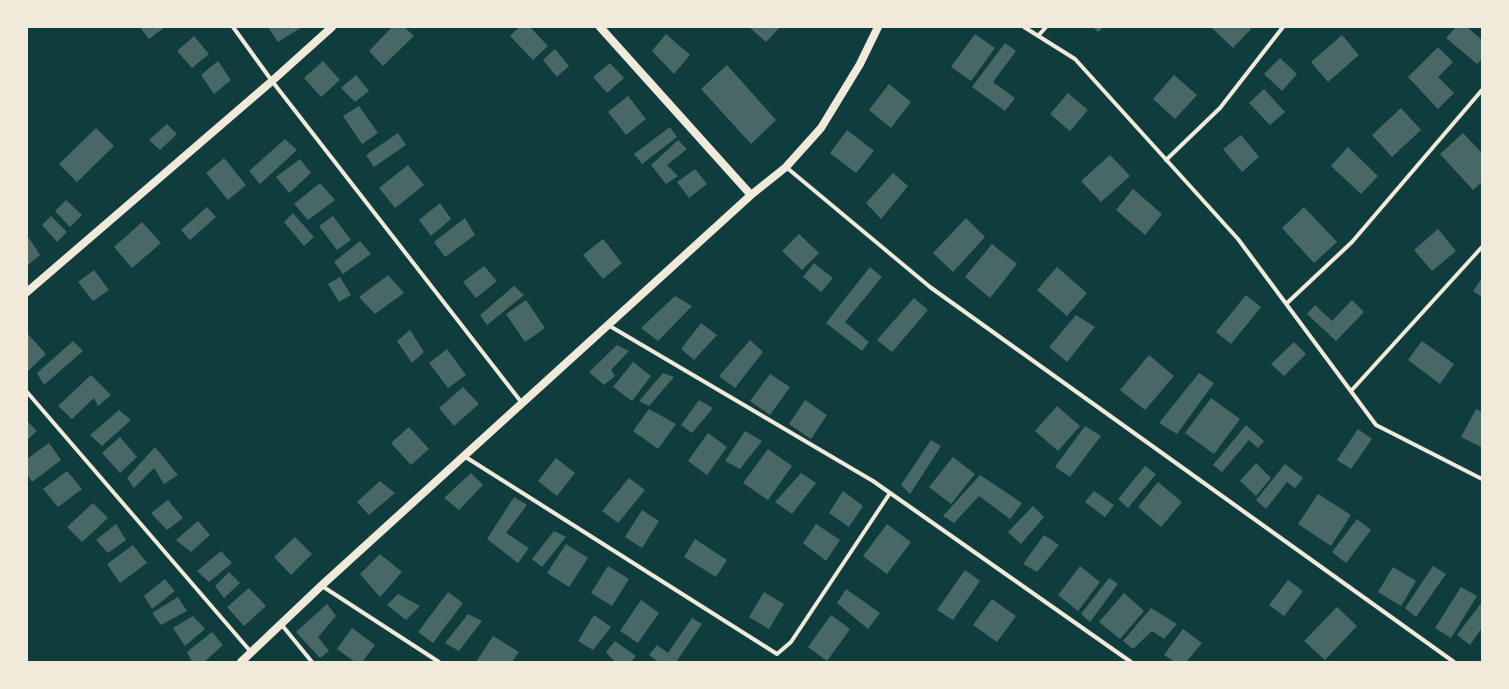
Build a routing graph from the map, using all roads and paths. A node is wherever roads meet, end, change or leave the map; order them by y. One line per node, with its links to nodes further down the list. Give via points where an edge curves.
1 (232, 27): 9 (street)
2 (332, 27): 9 (main road)
3 (600, 27): 13 (main road)
4 (878, 27): 12 (main road, via 860,64 821,128)
5 (1024, 27): 8 (street)
6 (1046, 27): 8 (street)
7 (1283, 27): 11 (street, via 1220,108)
8 (1038, 36): 11 (street, via 1075,59)
9 (272, 81): 15 (main road); 20 (street)
10 (1482, 90): 16 (street, via 1352,242)
11 (1166, 160): 16 (street, via 1238,239)
12 (786, 167): 13 (main road); 31 (street, via 930,287)
13 (751, 195): 17 (main road)
14 (1482, 247): 18 (street)
15 (27, 292)
16 (1286, 304): 18 (street)
17 (608, 324): 20 (main road); 23 (street)
18 (1351, 391): 22 (street, via 1376,425)
19 (27, 392): 26 (street)
20 (523, 403): 21 (main road)
21 (464, 456): 23 (street, via 777,654 791,642); 24 (main road)
22 (1482, 479)
23 (890, 493): 30 (street)
24 (321, 586): 25 (main road); 29 (street)
25 (282, 624): 26 (main road); 28 (street)
26 (251, 652): 27 (main road)
27 (240, 662)
28 (312, 662)
29 (439, 662)
30 (1131, 662)
31 (1454, 662)

